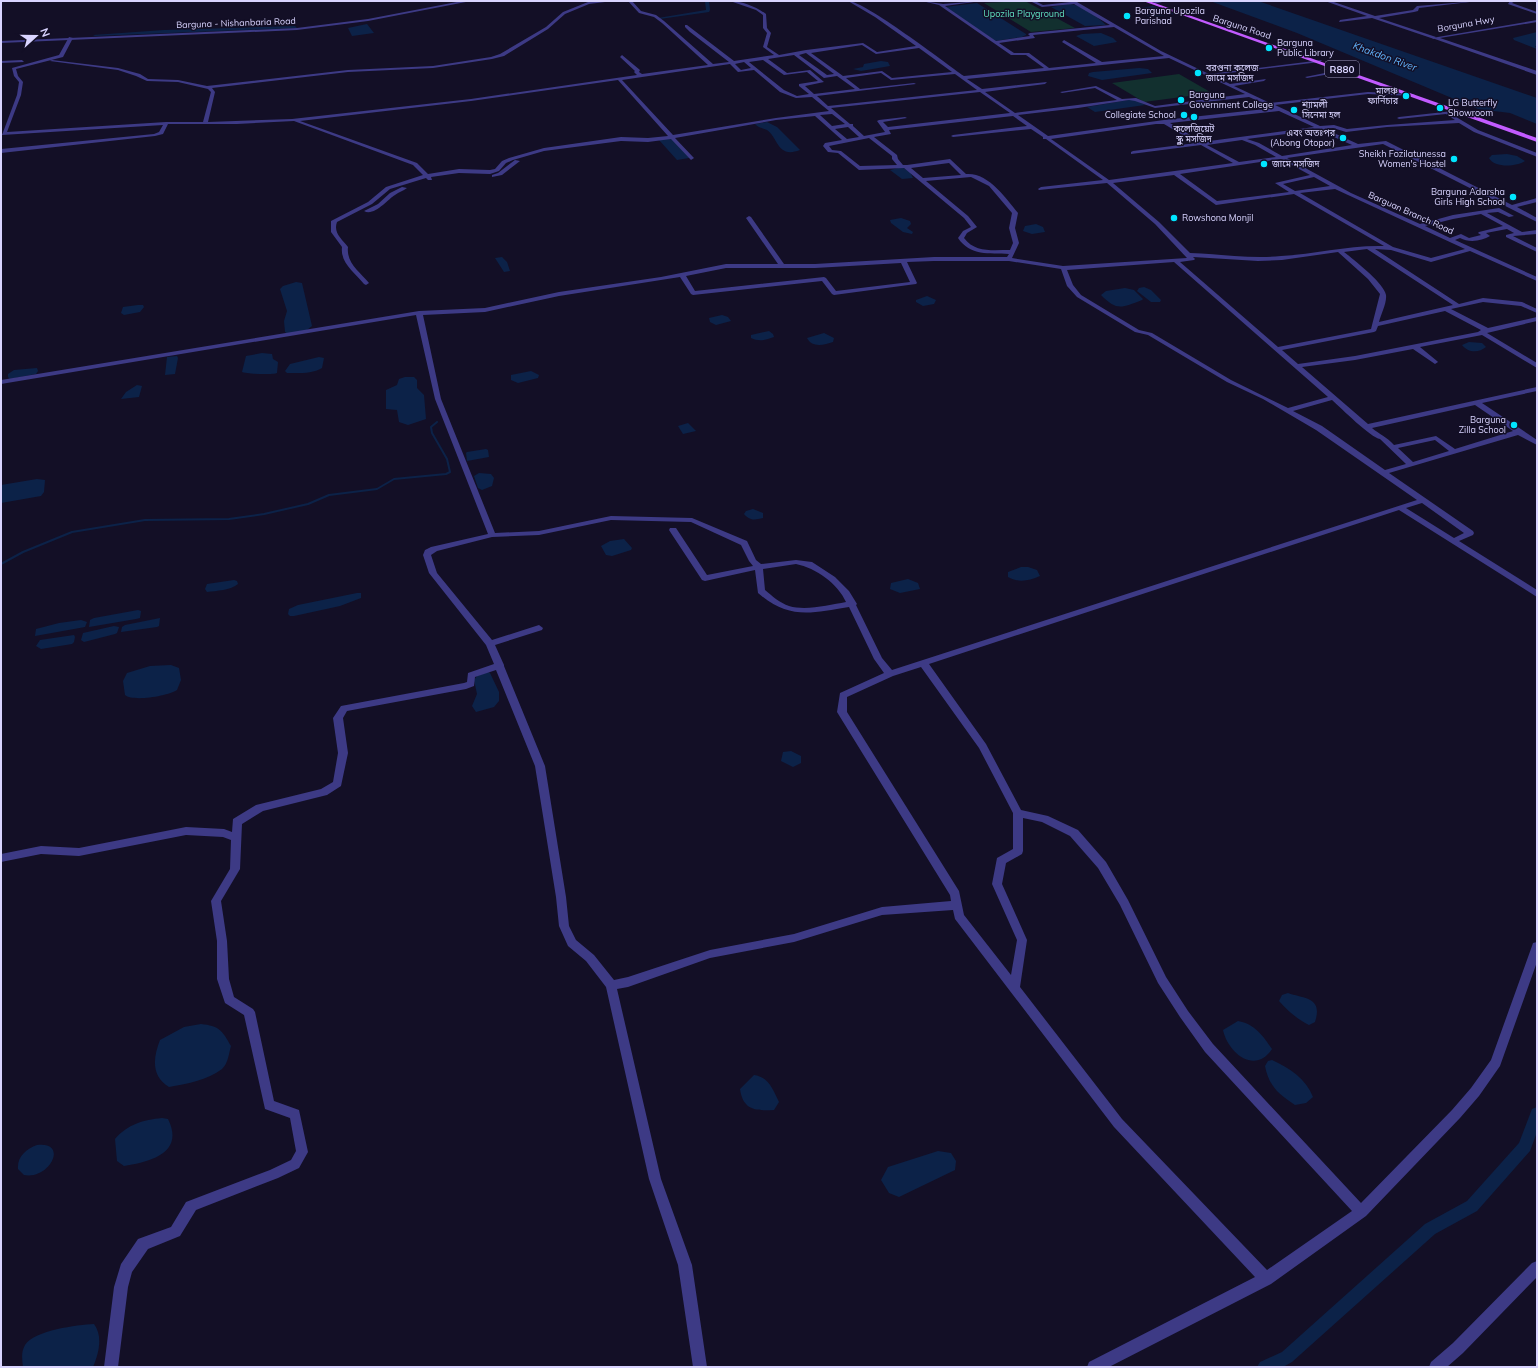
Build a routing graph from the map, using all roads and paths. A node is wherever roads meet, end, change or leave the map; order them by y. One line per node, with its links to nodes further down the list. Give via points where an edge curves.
1 (469, 1): 23 (street, Barguna - Nishanbaria Road, via 368,20 304,28)
2 (611, 1): 63 (street, via 588,3 564,13 547,28 502,55 492,58 433,67 348,71)
3 (630, 1): 43 (street, via 640,12 655,16 663,22)
4 (732, 1): 33 (street, via 757,9 765,15 765,28 769,33 765,47)
5 (850, 1): 28 (street)
6 (924, 1): 16 (street)
7 (979, 1): 16 (street)
8 (1032, 1): 14 (street, via 1042,6)
9 (1145, 1): 38 (main road, Barguna Road / R880)
10 (1164, 1): 15 (street)
11 (1327, 1): 18 (street)
12 (1476, 1): 18 (street, via 1417,7 1414,11)
13 (1513, 1): 17 (street, via 1509,3)
14 (1075, 2): 22 (street)
15 (1152, 2): 98 (main road, Barguna Road / R880)
16 (941, 5): 27 (street)
17 (1537, 13)
18 (1374, 17): 19 (street); 24 (street)
19 (1340, 21)
20 (1537, 21): 24 (street, Borguna Hwy)
21 (686, 26): 40 (street)
22 (1114, 26): 27 (street, via 1030,34 1033,37); 34 (street)
23 (71, 38): 26 (street, Barguna - Nishanbaria Road); 36 (street, via 66,43 65,53)
24 (1434, 38): 49 (street, Borguna Hwy)
25 (1064, 41): 41 (street)
26 (1, 42)
27 (996, 42): 45 (street, via 1013,54 1027,54)
28 (919, 47): 29 (street, via 876,53 863,44); 48 (street)
29 (806, 51): 30 (street); 53 (street)
30 (795, 54): 31 (street); 53 (street, via 826,77)
31 (787, 55): 33 (street); 47 (street)
32 (622, 56): 52 (street)
33 (779, 56): 35 (street)
34 (1169, 57): 41 (street); 42 (street)
35 (765, 58): 37 (street); 47 (street, via 786,74)
36 (44, 60): 39 (street); 63 (street, via 118,69 147,80 178,81); 91 (street, via 14,68 21,82 19,95)
37 (745, 61): 40 (street); 44 (street)
38 (1320, 61): 46 (main road, Barguna Road / R880); 50 (street)
39 (1, 62)
40 (732, 63): 43 (street); 44 (street, via 740,71)
41 (1101, 64): 45 (street)
42 (1186, 64): 50 (street, via 1194,63); 51 (street)
43 (712, 66): 52 (street)
44 (754, 69): 69 (street, via 782,91 794,96)
45 (1048, 69): 57 (street)
46 (1345, 70): 54 (street); 68 (main road, Barguna Road / R880)
47 (808, 71): 69 (street, via 822,82 801,85)
48 (955, 73): 56 (street); 57 (street)
49 (1537, 73)
50 (1216, 74): 51 (street)
51 (1209, 75): 61 (street)
52 (640, 76): 55 (street)
53 (840, 76): 56 (street, via 882,72 891,79); 64 (street)
54 (1307, 76)
55 (618, 78): 81 (street, via 471,100); 93 (street)
56 (907, 78): 64 (street, via 914,84)
57 (962, 78): 65 (street)
58 (1264, 80): 59 (street)
59 (1248, 82): 61 (street); 62 (street)
60 (1045, 83): 65 (street)
61 (1231, 85): 67 (street)
62 (1256, 86)
63 (206, 87): 83 (street, via 213,92)
64 (859, 90): 69 (street)
65 (980, 91): 72 (street); 78 (street)
66 (1062, 92): 70 (street, via 1096,87)
67 (1252, 95): 70 (street, via 1154,107 1134,99); 71 (street)
68 (1413, 95): 71 (street, via 1368,93); 74 (main road, Barguna Road / R880)
69 (813, 96): 72 (street)
70 (1121, 100): 78 (street)
71 (1271, 104): 73 (street); 84 (street, via 1160,117)
72 (828, 107): 75 (street)
73 (1281, 109): 84 (street); 89 (street)
74 (1458, 111): 76 (street); 98 (main road, Barguna Road / R880)
75 (834, 112): 77 (street); 86 (street)
76 (1447, 113): 80 (street); 82 (street)
77 (816, 114): 88 (street); 93 (street)
78 (1013, 114): 87 (street); 90 (street)
79 (905, 118): 90 (street, via 879,121)
80 (1399, 118)
81 (292, 120): 83 (street); 114 (street, via 415,164)
82 (1461, 121): 89 (street, via 1346,131 1336,126); 104 (street, via 1476,131)
83 (205, 122): 85 (street)
84 (1165, 122): 96 (street); 101 (street)
85 (166, 123): 91 (street); 105 (street, via 161,133)
86 (851, 125): 88 (street); 95 (street)
87 (1031, 127): 92 (street); 96 (street)
88 (831, 128): 100 (street)
89 (1321, 128): 97 (street); 102 (street)
90 (887, 129): 94 (street, via 889,134)
91 (2, 135)
92 (953, 136)
93 (672, 137): 99 (street); 108 (street)
94 (871, 137): 95 (street); 111 (street)
95 (864, 138): 100 (street)
96 (1045, 138): 118 (street)
97 (1242, 138): 101 (street); 109 (street, Barguan Branch Road)
98 (1537, 139)
99 (648, 140): 114 (street, via 621,139 544,150 510,159 497,170 490,172 459,171); 116 (street, via 545,153 516,161 500,174 493,176 456,176)
100 (846, 141): 111 (street, via 826,146 830,151 839,152 859,168)
101 (1201, 144): 106 (street); 110 (street)
102 (1357, 146): 109 (street); 123 (street, via 1384,142)
103 (1537, 147): 104 (street)
104 (1525, 150): 107 (street)
105 (1, 151)
106 (1133, 153)
107 (1537, 155)
108 (691, 158)
109 (1279, 158): 110 (street); 115 (street, Barguan Branch Road)
110 (1239, 164): 112 (street)
111 (904, 166): 113 (street, via 950,161); 117 (street)
112 (1175, 173): 118 (street); 121 (street, via 1216,204)
113 (964, 175): 117 (street); 141 (street, via 972,175 991,185 1015,213 1012,228 1016,243)
114 (426, 176): 116 (street); 150 (street, via 388,188 370,203 334,221 333,232 345,247 350,267 356,270)
115 (1313, 176): 119 (street, Barguan Branch Road); 121 (street, via 1278,182)
116 (431, 180): 125 (street, via 399,190 380,205)
117 (922, 180): 141 (street, via 951,203 974,227 961,235 964,244 969,248)
118 (1109, 182): 120 (street); 142 (street)
119 (1335, 187): 121 (street); 131 (street, Barguan Branch Road)
120 (1041, 189)
121 (1295, 193): 137 (street)
122 (1536, 202): 123 (street)
123 (1512, 207): 124 (street)
124 (1518, 210): 126 (street); 130 (street)
125 (367, 211)
126 (1502, 212): 127 (street); 128 (street)
127 (1482, 213): 131 (street); 132 (street)
128 (1511, 216)
129 (749, 218): 146 (street)
130 (1537, 220)
131 (1418, 226): 135 (street, Barguan Branch Road)
132 (1507, 227): 134 (street); 135 (street, via 1481,233 1487,236 1468,240 1461,236)
133 (1537, 232): 134 (street)
134 (1519, 233): 140 (street, via 1508,236)
135 (1449, 240): 138 (street, Barguan Branch Road)
136 (1366, 247): 137 (street); 139 (street); 151 (street)
137 (1391, 248): 138 (street, via 1431,260)
138 (1470, 249): 149 (street, Barguan Branch Road)
139 (1339, 250): 142 (street, via 1258,259); 156 (street, via 1382,291 1384,296)
140 (1537, 250)
141 (1012, 252): 143 (street)
142 (1190, 255): 144 (street, via 1192,259)
143 (1009, 259): 145 (street); 147 (street)
144 (1175, 260): 147 (street); 159 (street)
145 (903, 261): 146 (street, via 815,266); 148 (street, via 914,283 834,293 824,278 693,293)
146 (782, 265): 148 (street, via 726,266)
147 (1063, 268): 167 (street, via 1070,286 1083,299 1137,331 1150,334 1228,380)
148 (682, 275): 154 (street, via 559,294 485,310)
149 (1537, 279)
150 (366, 283)
151 (1459, 306): 152 (street); 153 (street, via 1482,300 1499,301 1522,304)
152 (1446, 309): 156 (street); 157 (street)
153 (1537, 311)
154 (419, 313): 163 (street); 178 (street, via 438,399)
155 (1537, 319): 157 (street)
156 (1375, 325): 159 (street, via 1374,330)
157 (1485, 332): 158 (street); 162 (street)
158 (1415, 347): 160 (street); 161 (street)
159 (1276, 349): 161 (street)
160 (1435, 362)
161 (1298, 366): 165 (street)
162 (1537, 366)
163 (1, 382)
164 (1537, 389): 166 (street)
165 (1332, 398): 167 (street); 168 (street)
166 (1475, 402): 168 (street); 169 (street)
167 (1287, 410): 174 (street, via 1319,428)
168 (1365, 427): 171 (street)
169 (1519, 432): 170 (street); 172 (street)
170 (1537, 443)
171 (1393, 447): 172 (street, via 1436,438); 173 (street)
172 (1455, 452): 173 (street)
173 (1411, 464): 174 (street)
174 (1383, 473): 175 (street)
175 (1423, 500): 176 (street); 179 (street, via 1470,533)
176 (1401, 508): 179 (street); 185 (street)
177 (673, 530): 180 (street, via 705,578)
178 (492, 535): 180 (street, via 539,533 611,518 692,520 744,543); 184 (street, via 434,549 428,552 427,556 433,573)
179 (1453, 541): 181 (street)
180 (759, 567): 182 (street, via 796,562 809,564 832,579); 182 (street, via 761,591 790,609 816,609)
181 (1537, 594)
182 (853, 604): 187 (street, via 875,652)
183 (539, 628): 184 (street)
184 (490, 644): 186 (street)
185 (923, 663): 187 (street); 188 (street, via 983,746)
186 (500, 665): 189 (street, via 471,675 471,684 466,686 344,708 338,718 343,753 338,784 324,792 260,808 237,822); 193 (street, via 540,766 564,926 572,943 590,958)
187 (890, 674): 191 (street, via 843,695 842,712 955,894)
188 (1018, 813): 194 (street, via 1018,851 1001,861 997,884 1022,940); 195 (street, via 1044,818 1074,833 1102,865 1162,980 1188,1020 1209,1048)
189 (236, 838): 190 (street, via 224,833 186,830 79,852 41,850); 198 (street, via 235,869 216,901 222,940 223,979 229,1000 249,1012 259,1066 270,1105 295,1114 302,1152 295,1164 190,1206 175,1232 143,1244 126,1269 120,1287)
190 (1, 858)
191 (957, 905): 193 (street, via 882,911 794,938 710,954 628,982); 194 (street, via 959,916)
192 (1537, 946): 195 (street, via 1496,1062 1456,1114)
193 (611, 985): 199 (street, via 655,1179 685,1265)
194 (1014, 988): 197 (street, via 1118,1124)
195 (1361, 1212): 197 (street)
196 (1537, 1268): 201 (street)
197 (1266, 1279): 200 (street)
198 (111, 1367)
199 (700, 1367)
200 (1094, 1367)
201 (1436, 1367)

